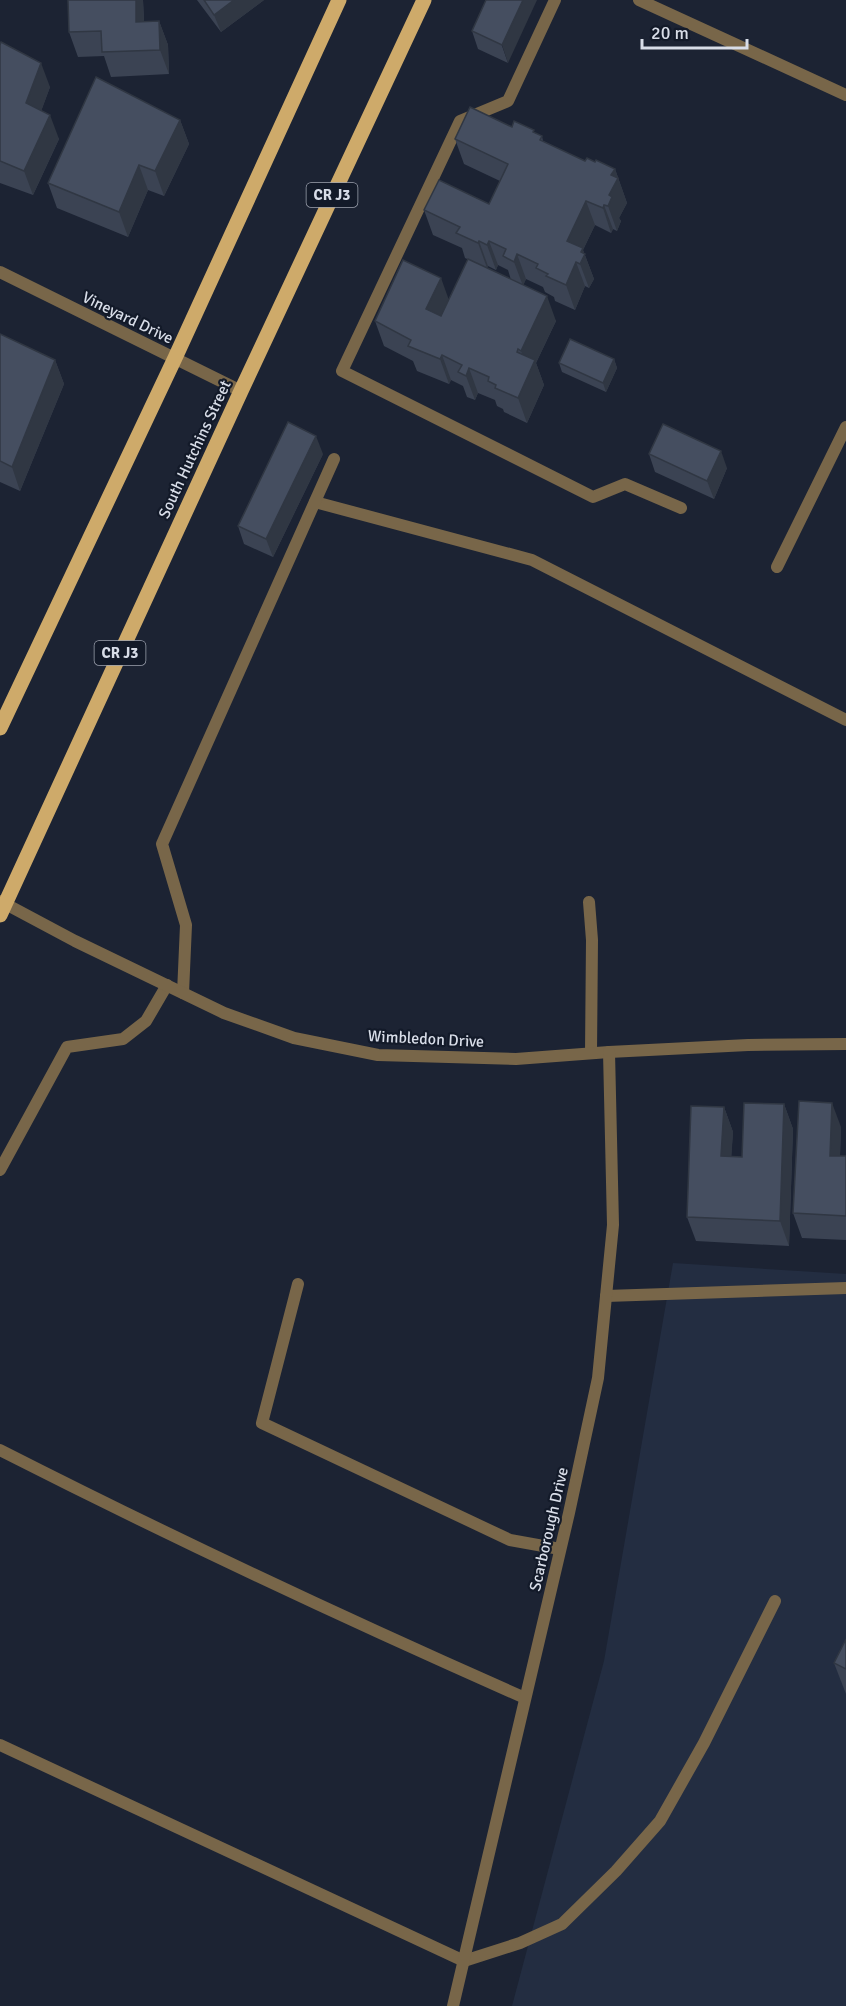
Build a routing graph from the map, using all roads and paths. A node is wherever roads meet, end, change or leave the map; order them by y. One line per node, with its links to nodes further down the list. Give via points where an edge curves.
1 (339, 0): 7 (main road)
2 (424, 0): 8 (main road, South Hutchins Street / CR J3)
3 (555, 0): 12 (street, via 508,101 460,121 342,371 593,497 626,484)
4 (639, 0): 5 (street)
5 (846, 95)
6 (0, 272): 7 (street, Vineyard Drive)
7 (175, 358): 8 (street, Vineyard Drive); 15 (main road)
8 (240, 391): 17 (main road, South Hutchins Street / CR J3)
9 (846, 426): 13 (street)
10 (334, 459): 11 (street)
11 (315, 502): 14 (street, via 532,560); 19 (street, via 162,844 186,925)
12 (681, 508)
13 (777, 567)
14 (846, 720)
15 (0, 728)
16 (589, 902): 22 (street)
17 (2, 906): 18 (street, Wimbledon Drive)
18 (167, 985): 19 (street, Wimbledon Drive); 23 (street, via 146,1021 123,1039 67,1047)
19 (183, 993): 22 (street, Wimbledon Drive, via 224,1013 294,1038 378,1055 516,1059)
20 (846, 1044): 21 (street, Wimbledon Drive)
21 (609, 1052): 22 (street, Wimbledon Drive); 26 (street, Scarborough Drive, via 613,1225)
22 (591, 1053)
23 (0, 1170)
24 (298, 1284): 28 (street, via 261,1423 510,1540)
25 (846, 1288): 26 (street)
26 (606, 1296): 28 (street, Scarborough Drive, via 598,1378)
27 (0, 1450): 30 (street, via 116,1509)
28 (560, 1549): 30 (street, Scarborough Drive)
29 (775, 1601): 32 (street, via 660,1821 562,1924)
30 (525, 1698): 32 (street, Scarborough Drive)
31 (0, 1745): 32 (street)
32 (464, 1961): 33 (street, Scarborough Drive)
33 (453, 2006)

